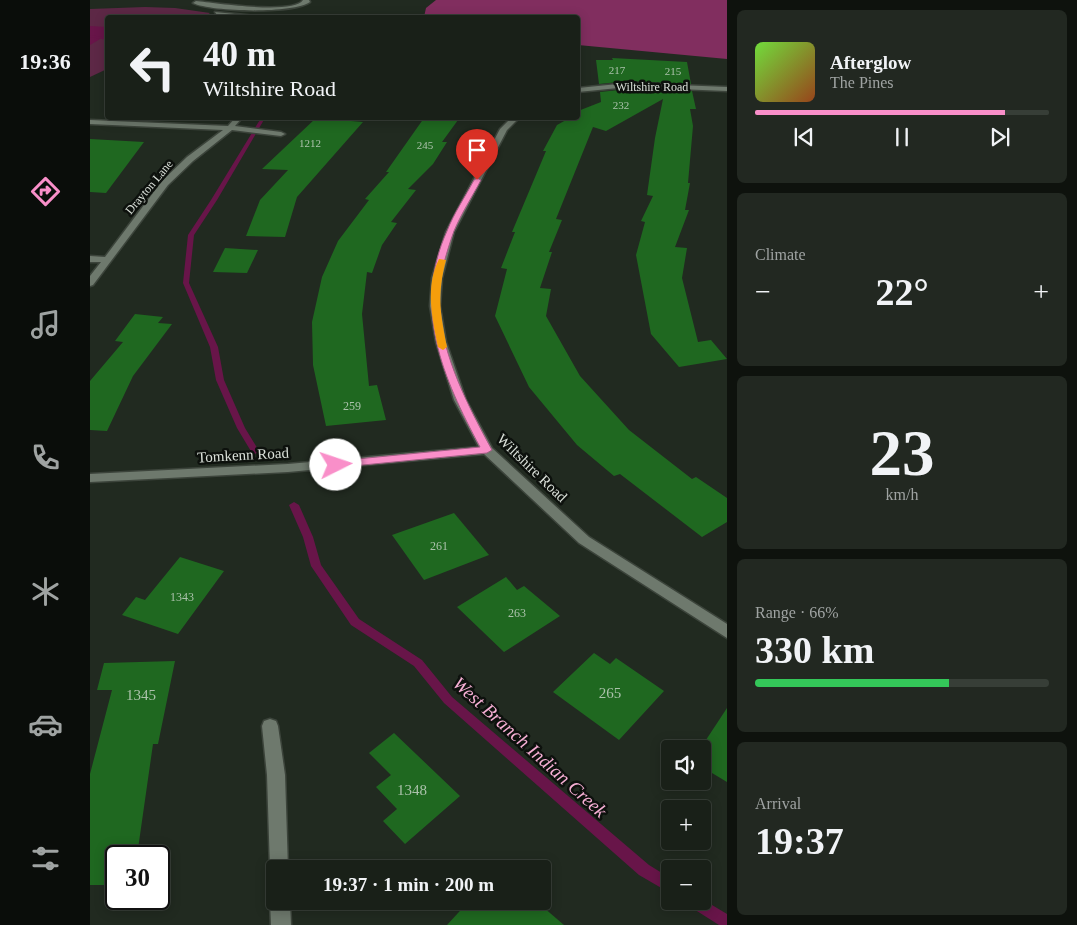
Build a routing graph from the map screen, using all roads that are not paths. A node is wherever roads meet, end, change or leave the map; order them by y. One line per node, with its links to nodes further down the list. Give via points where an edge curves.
1 (306, 0): 2 (street, via 302,6 283,8)
2 (196, 2): 3 (street, via 197,10)
3 (204, 11)
4 (211, 12): 5 (street)
5 (232, 15)
6 (727, 89): 7 (street, Wiltshire Road, via 628,85)
7 (580, 90)
8 (236, 120): 11 (street, Drayton Lane)
9 (514, 120): 16 (street, Wiltshire Road, via 504,129 450,232 437,278 434,306 441,342 460,400)
10 (90, 122): 11 (street)
11 (230, 128): 12 (street); 14 (street, Drayton Lane, via 165,183)
12 (281, 134)
13 (90, 260): 14 (street)
14 (106, 260): 15 (street, Drayton Lane)
15 (90, 283)
16 (487, 450): 17 (street, Tomkenn Road, via 372,463); 18 (street, Wiltshire Road, via 584,540)
17 (90, 478)
18 (727, 632)
19 (270, 726): 20 (street, via 276,774)
20 (279, 860)
21 (280, 910): 22 (street)
22 (281, 925)

